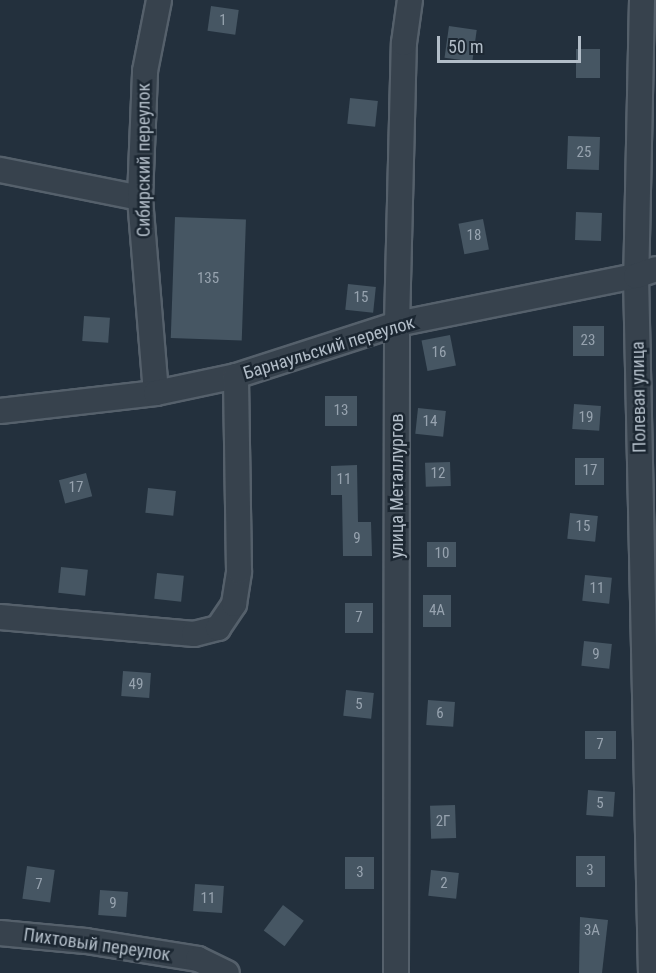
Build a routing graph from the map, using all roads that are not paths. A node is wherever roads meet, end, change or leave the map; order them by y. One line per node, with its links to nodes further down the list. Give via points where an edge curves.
1 (159, 0): 5 (street, Сибирский переулок, via 145,71)
2 (410, 0): 7 (street, улица Металлургов, via 404,43)
3 (642, 0): 6 (street, Полевая улица)
4 (0, 170): 5 (street)
5 (140, 198): 9 (street, Сибирский переулок)
6 (646, 273): 7 (street, Барнаульский переулок); 15 (street, Полевая улица)
7 (397, 324): 8 (street, Барнаульский переулок); 14 (street, улица Металлургов)
8 (236, 376): 9 (street, Барнаульский переулок); 11 (street, via 239,571 234,604 218,628 195,634)
9 (156, 393): 10 (street, Барнаульский переулок)
10 (0, 411)
11 (0, 617)
12 (0, 933): 13 (street, Пихтовый переулок, via 86,941 198,959)
13 (228, 973)
14 (396, 973)
15 (651, 973)

